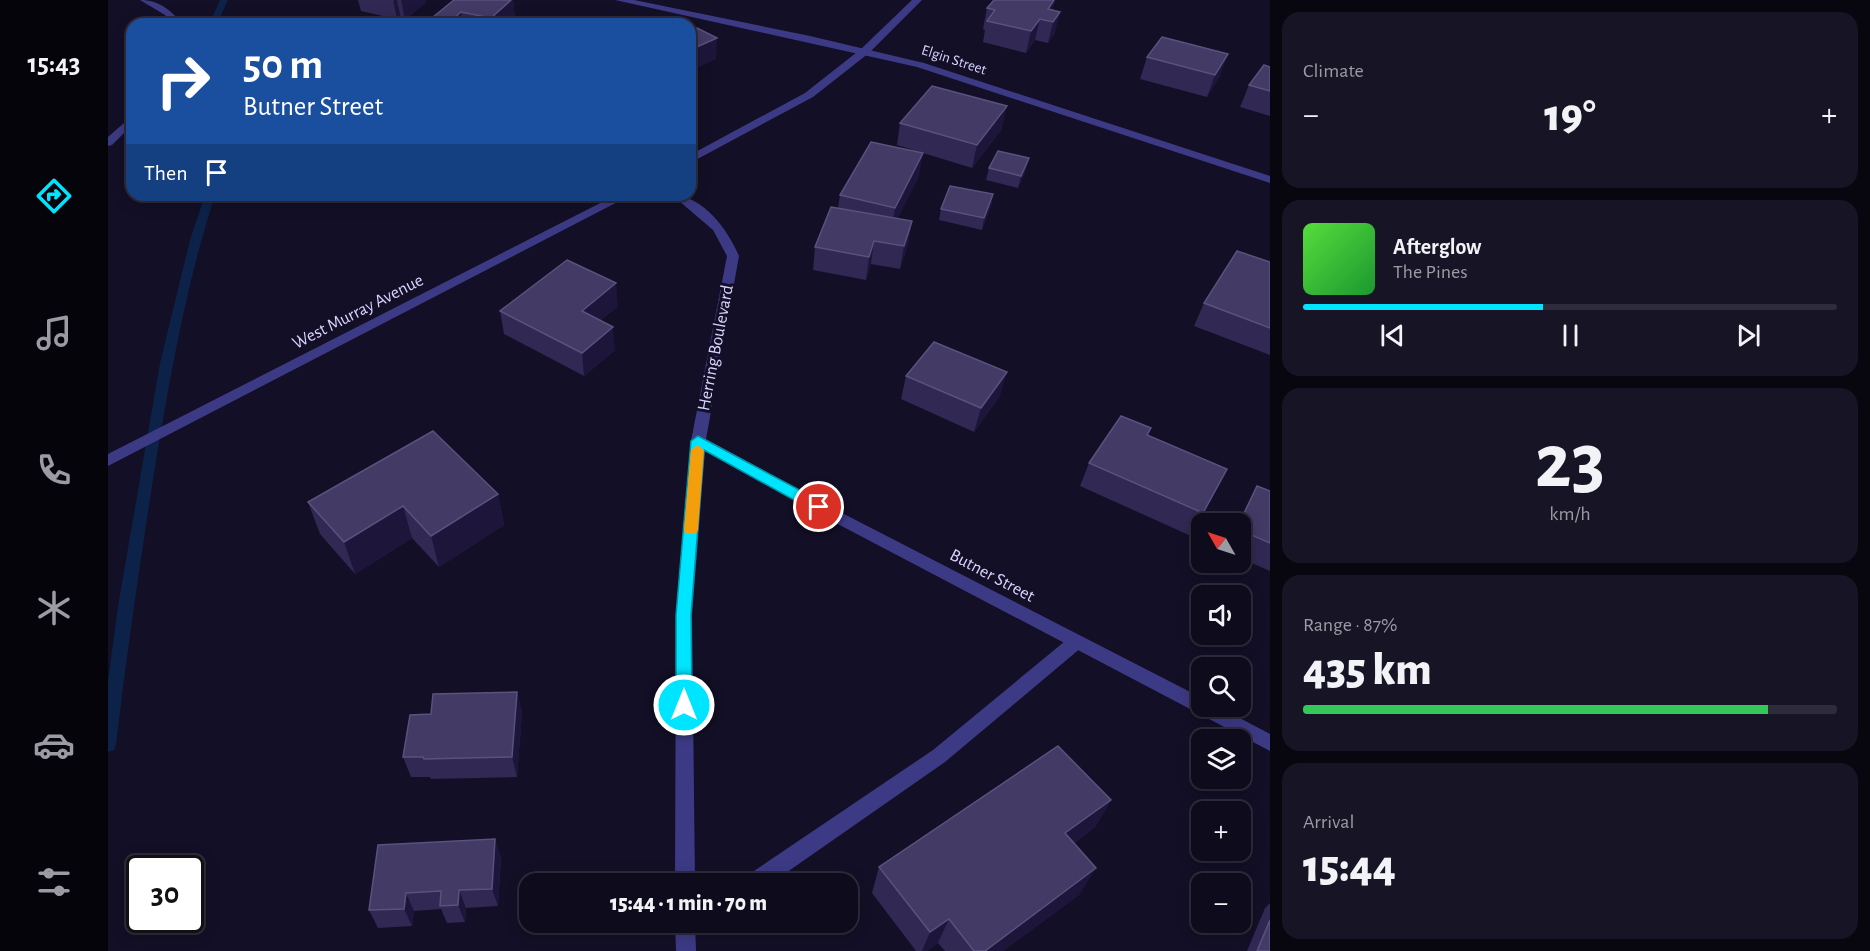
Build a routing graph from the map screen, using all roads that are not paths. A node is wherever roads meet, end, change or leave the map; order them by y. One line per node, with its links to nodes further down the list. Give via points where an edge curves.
1 (146, 0): 4 (street)
2 (620, 0): 5 (street, Elgin Street)
3 (917, 0): 5 (street)
4 (172, 18)
5 (865, 51): 8 (street, via 809,95); 9 (street, Elgin Street, via 920,65)
6 (126, 125): 7 (street)
7 (108, 143)
8 (696, 157)
9 (1270, 180)
10 (613, 201): 13 (street, West Murray Avenue)
11 (686, 201): 12 (street, Herring Boulevard, via 711,219 726,238 733,256)
12 (698, 441): 14 (street, Butner Street); 16 (street, Herring Boulevard, via 684,615)
13 (108, 461)
14 (1076, 642): 15 (street, Butner Street); 17 (street, via 939,756)
15 (1270, 743)
16 (684, 873)
17 (768, 873)
18 (687, 933): 19 (street)
19 (686, 951)

